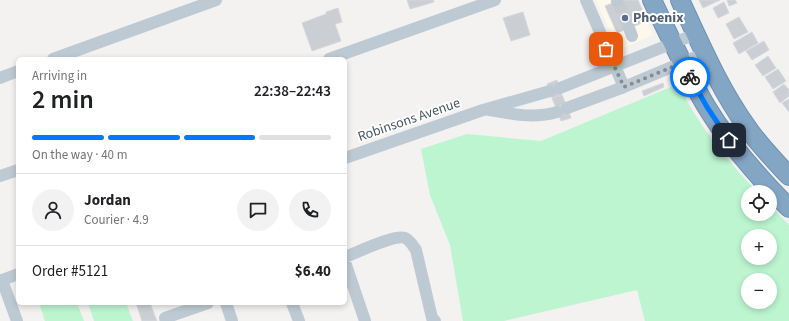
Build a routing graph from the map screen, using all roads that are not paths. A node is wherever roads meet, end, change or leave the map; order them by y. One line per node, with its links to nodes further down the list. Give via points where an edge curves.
1 (216, 0): 9 (street)
2 (495, 0): 10 (street)
3 (586, 0): 12 (street)
4 (652, 0): 7 (highway)
5 (680, 0): 6 (highway)
6 (696, 34): 7 (street, Robinsons Avenue); 8 (highway)
7 (672, 43): 11 (highway); 12 (street, Robinsons Avenue)
8 (705, 53): 11 (street, Robinsons Avenue); 20 (highway, via 727,97 747,128)
9 (59, 57)
10 (335, 57)
11 (682, 63): 15 (street, Robinsons Avenue); 21 (highway, via 721,129 748,165)
12 (615, 66): 15 (street); 16 (street, Robinsons Avenue, via 555,90)
13 (16, 72): 14 (street)
14 (0, 78)
15 (624, 87): 16 (street, Robinsons Avenue, via 545,115 529,116)
16 (484, 110): 17 (street, Robinsons Avenue)
17 (347, 157)
18 (16, 171): 19 (street)
19 (0, 176)
20 (789, 176)
21 (789, 208)
22 (347, 256): 34 (street, via 394,238 405,238 416,250)
23 (347, 268): 33 (street)
24 (16, 275): 25 (street)
25 (1, 280): 29 (street)
26 (202, 305): 30 (street, via 166,318)
27 (227, 305): 31 (street)
28 (293, 305): 32 (street)
29 (17, 321)
30 (166, 321)
31 (232, 321)
32 (299, 321)
33 (365, 321)
34 (434, 321)

